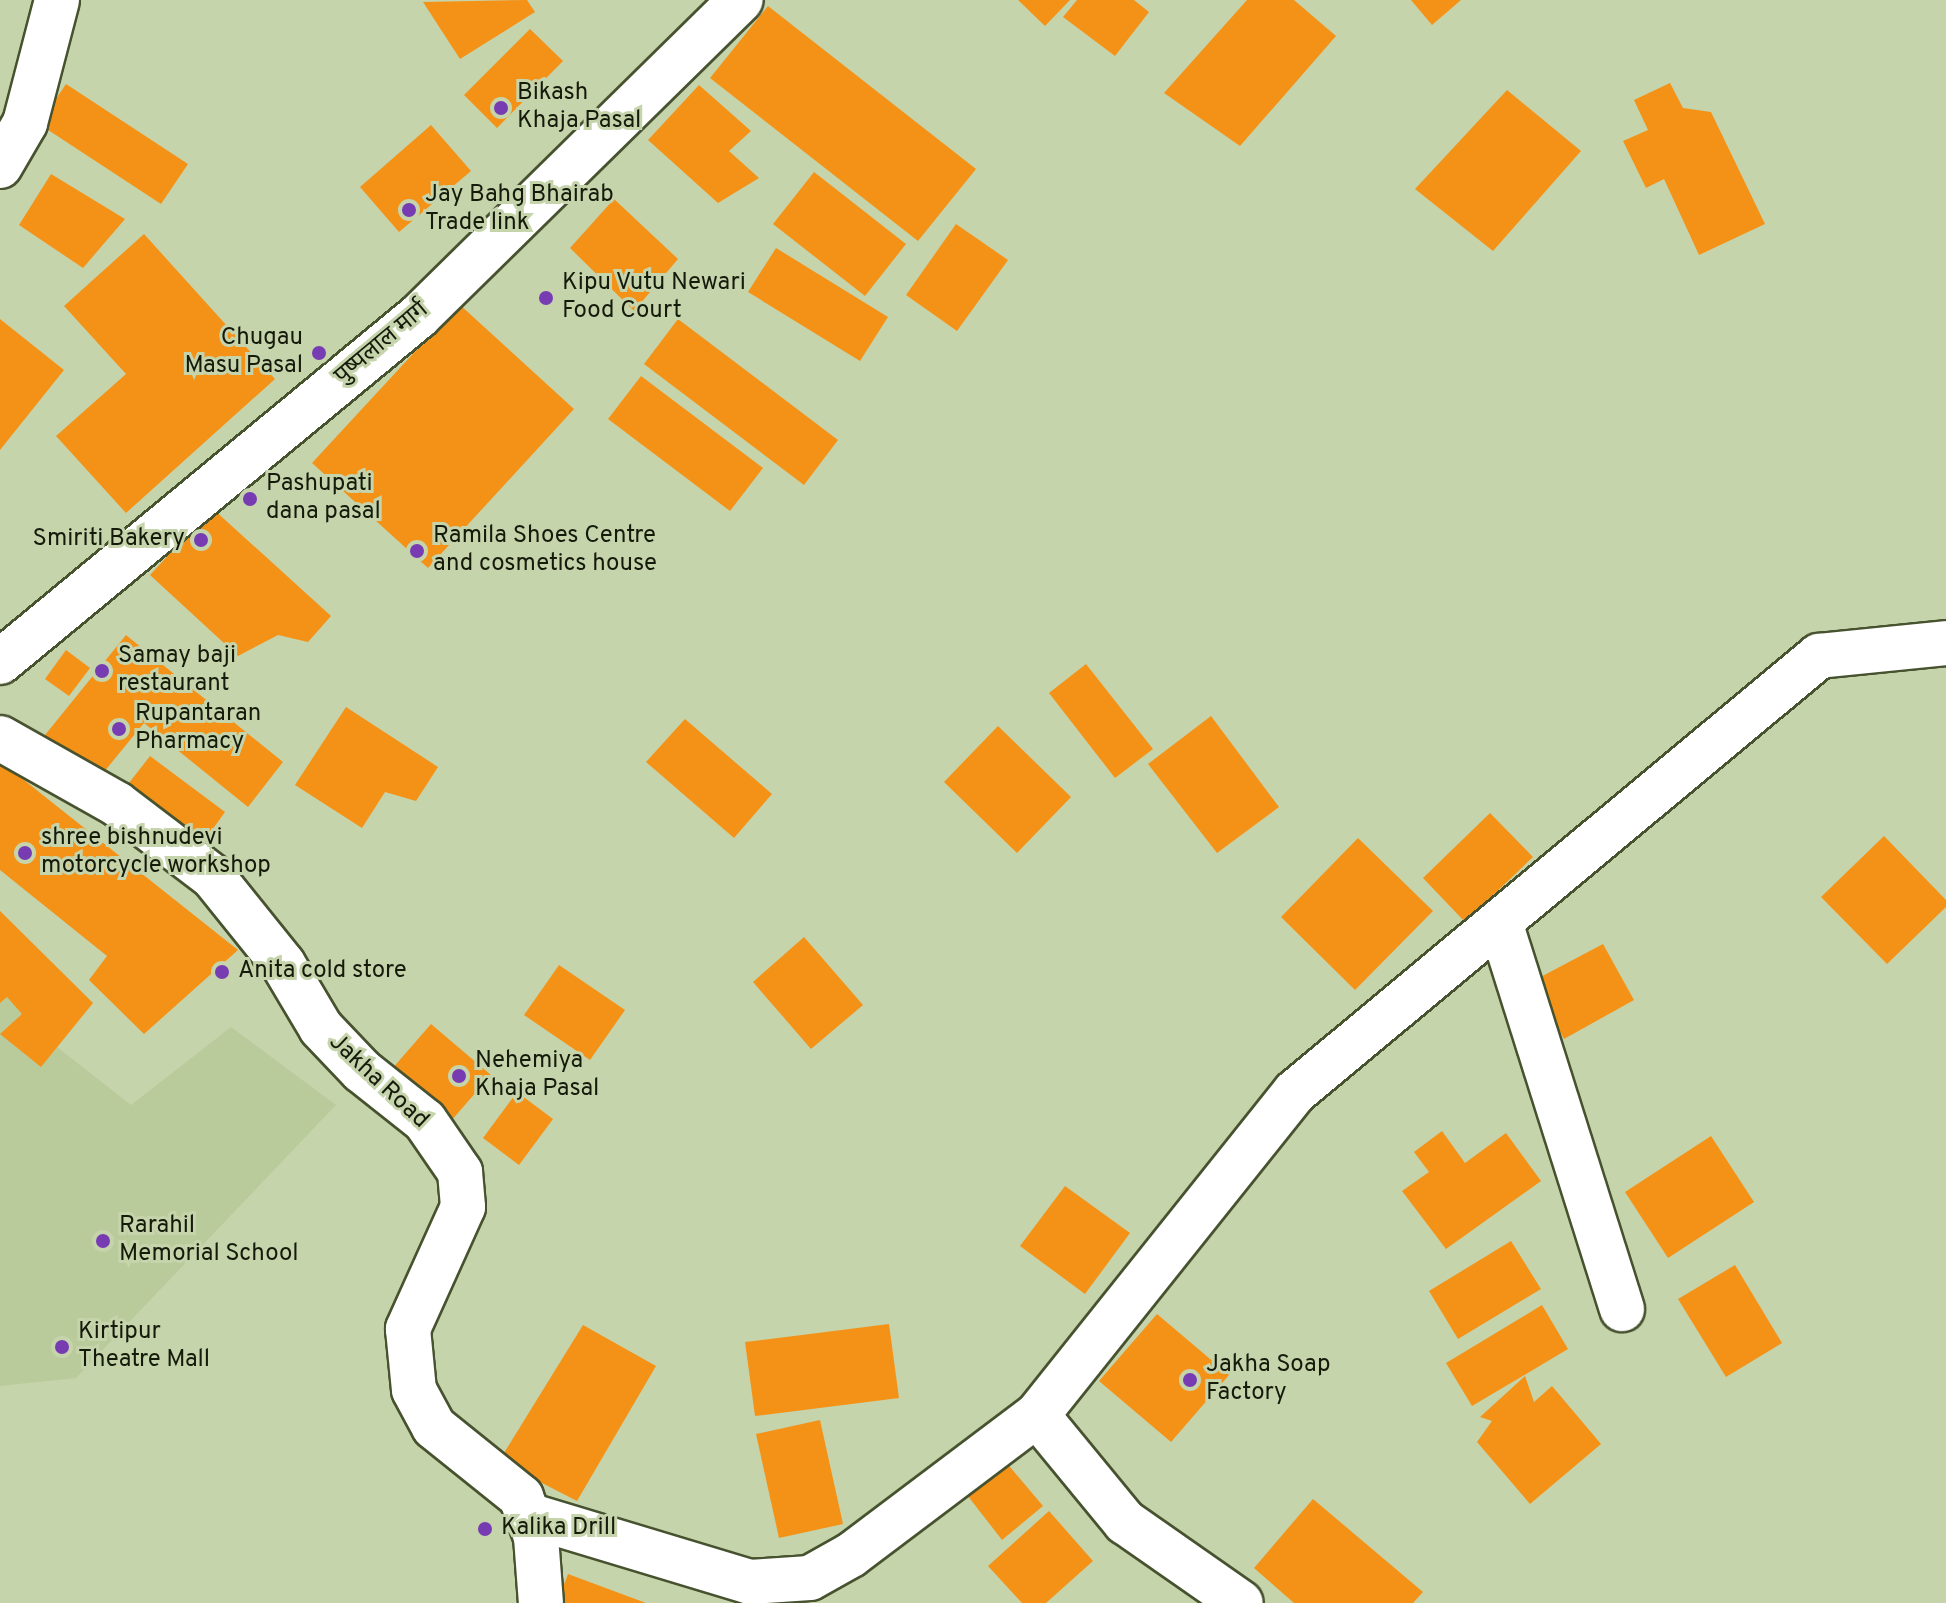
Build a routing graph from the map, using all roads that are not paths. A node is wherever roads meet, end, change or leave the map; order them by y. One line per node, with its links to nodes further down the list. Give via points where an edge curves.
1 (57, 0): 3 (street, via 25,123)
2 (741, 0): 5 (street, पुष्पलाल मार्ग, via 419,316)
3 (0, 166)
4 (1946, 643): 7 (street, via 1819,656)
5 (0, 662)
6 (0, 738): 10 (street, Jakha Road, via 117,804 213,877 283,964 321,1028 362,1071 425,1121 460,1172 463,1207 408,1329 414,1390 434,1427 521,1497)
7 (1500, 922): 8 (street); 9 (street, via 1295,1092)
8 (1622, 1309)
9 (1037, 1415): 10 (street, via 851,1555 810,1578 750,1582); 12 (street, via 1125,1522)
10 (528, 1515): 11 (street, Jakha Road, via 536,1537)
11 (541, 1603)
12 (1241, 1603)

